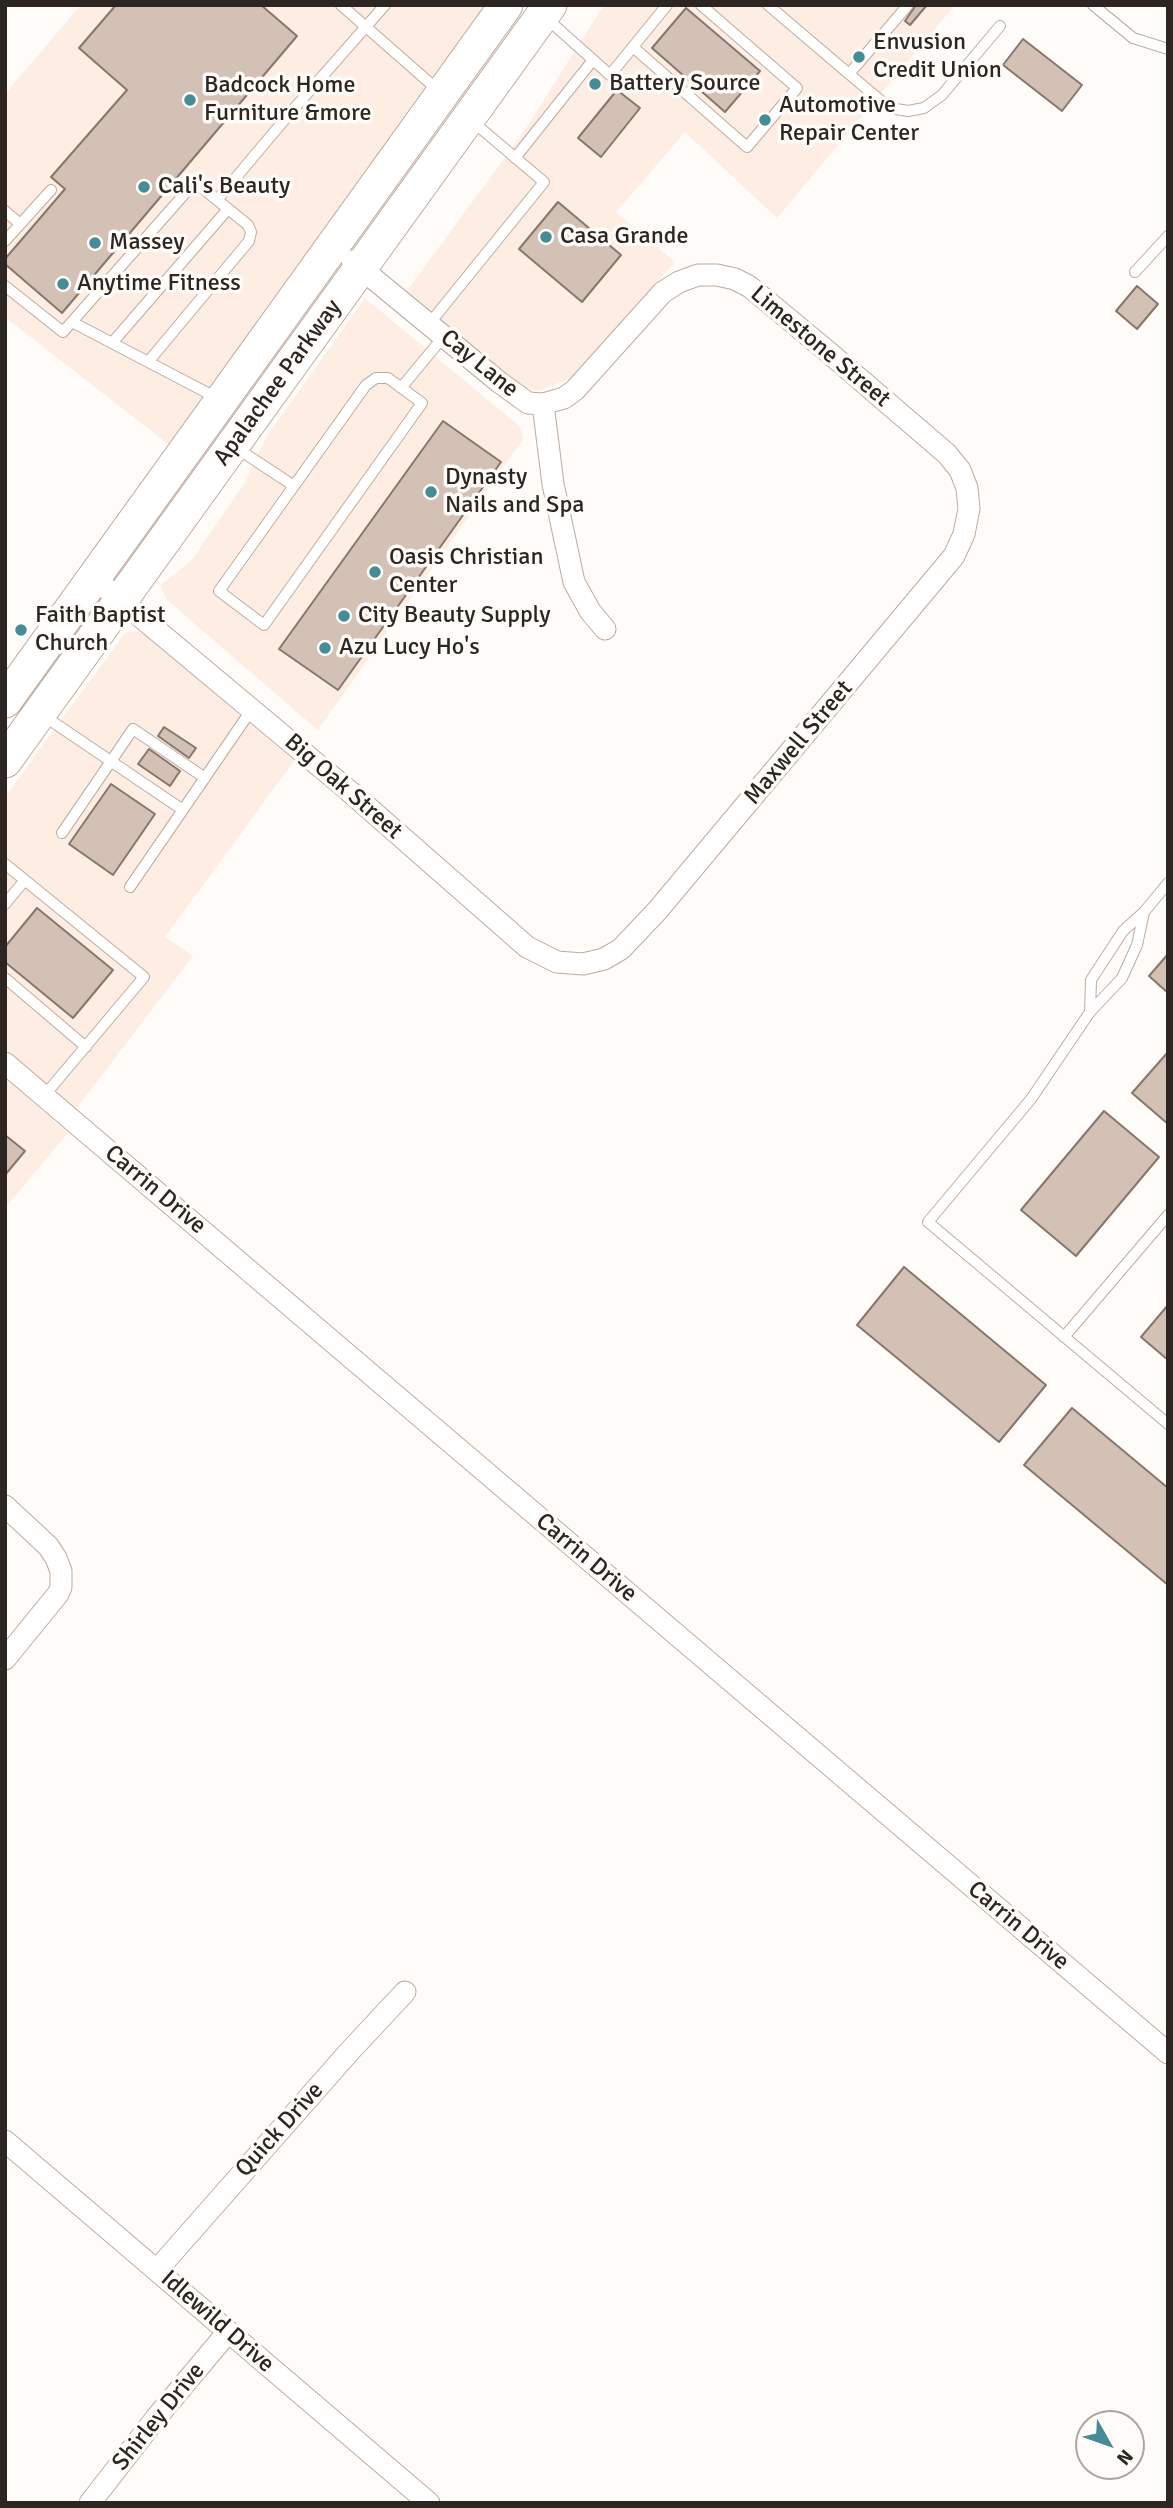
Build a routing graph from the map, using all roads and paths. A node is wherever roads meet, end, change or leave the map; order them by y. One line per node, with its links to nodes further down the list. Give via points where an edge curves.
1 (341, 5): 11 (lane)
2 (385, 5): 11 (lane)
3 (506, 5): 16 (main road, Apalachee Parkway)
4 (667, 5): 12 (lane)
5 (701, 5): 12 (lane, via 797,88 747,147)
6 (768, 5): 15 (lane)
7 (908, 5): 15 (lane)
8 (1093, 5): 13 (lane, via 1133,38)
9 (546, 10): 14 (lane); 17 (main road, Apalachee Parkway)
10 (1000, 26): 15 (lane, via 942,95 924,108 890,108)
11 (366, 27): 16 (lane); 20 (lane)
12 (633, 47): 14 (lane, via 610,75)
13 (1168, 49)
14 (593, 60): 18 (lane)
15 (849, 74)
16 (442, 93): 26 (main road, Apalachee Parkway)
17 (469, 118): 18 (lane); 27 (main road, Apalachee Parkway)
18 (515, 158): 31 (lane, via 544,182)
19 (51, 190): 23 (lane)
20 (218, 200): 21 (lane); 30 (lane, via 195,182)
21 (228, 209): 32 (lane); 33 (lane, via 248,225 249,241)
22 (5, 211): 23 (lane)
23 (20, 224): 25 (lane)
24 (1168, 236): 28 (lane)
25 (5, 241)
26 (332, 246): 27 (street, Cay Lane); 35 (main road, Apalachee Parkway)
27 (361, 268): 31 (street, Cay Lane); 37 (main road, Apalachee Parkway)
28 (1135, 272)
29 (5, 286): 30 (lane, via 63,332)
30 (72, 322): 32 (lane)
31 (436, 330): 34 (lane); 36 (street, Cay Lane, via 528,403)
32 (112, 343): 33 (lane)
33 (148, 362): 35 (lane)
34 (401, 388): 38 (lane, via 388,378 376,378 366,385); 38 (lane, via 422,403 264,625 219,591)
35 (222, 401): 40 (main road, Apalachee Parkway)
36 (543, 404): 39 (street, Limestone Street, via 575,390 663,292 698,275 726,277 750,287 947,454 960,470); 42 (street, Cay Lane, via 574,582)
37 (232, 446): 38 (lane); 41 (main road, Apalachee Parkway)
38 (294, 486)
39 (969, 509): 57 (street, Maxwell Street, via 964,534 944,570 657,911 621,949)
40 (94, 578): 41 (street, Big Oak Street); 43 (main road, Apalachee Parkway)
41 (121, 600): 44 (street, Big Oak Street); 45 (main road, Apalachee Parkway)
42 (605, 629)
43 (5, 701)
44 (252, 709): 48 (lane); 57 (street, Big Oak Street, via 527,947 557,962 583,964)
45 (40, 713): 46 (main road, Apalachee Parkway); 47 (lane)
46 (5, 761)
47 (111, 761): 48 (lane, via 133,729); 49 (lane); 50 (lane)
48 (205, 778): 49 (lane)
49 (183, 810): 54 (lane)
50 (62, 833)
51 (5, 864): 52 (lane)
52 (25, 880): 55 (lane); 60 (lane, via 144,977)
53 (1168, 883): 56 (lane)
54 (130, 887)
55 (5, 904)
56 (1144, 912): 59 (lane, via 1137,945 1122,978); 59 (lane, via 1122,931 1091,980)
57 (604, 959)
58 (5, 978): 60 (lane)
59 (1090, 1012): 64 (lane, via 1031,1099 928,1222)
60 (86, 1047): 62 (lane)
61 (5, 1063): 62 (street, Carrin Drive)
62 (44, 1096): 69 (street, Carrin Drive)
63 (1168, 1215): 64 (lane)
64 (1064, 1337): 65 (lane)
65 (1168, 1424)
66 (5, 1506): 67 (street, via 48,1546 61,1572 61,1587)
67 (5, 1659)
68 (405, 1992): 71 (street, Quick Drive)
69 (1168, 2053)
70 (5, 2141): 71 (street, Idlewild Drive)
71 (157, 2270): 72 (street, Idlewild Drive)
72 (228, 2332): 73 (street, Shirley Drive); 74 (street, Idlewild Drive)
73 (90, 2503)
74 (429, 2503)

